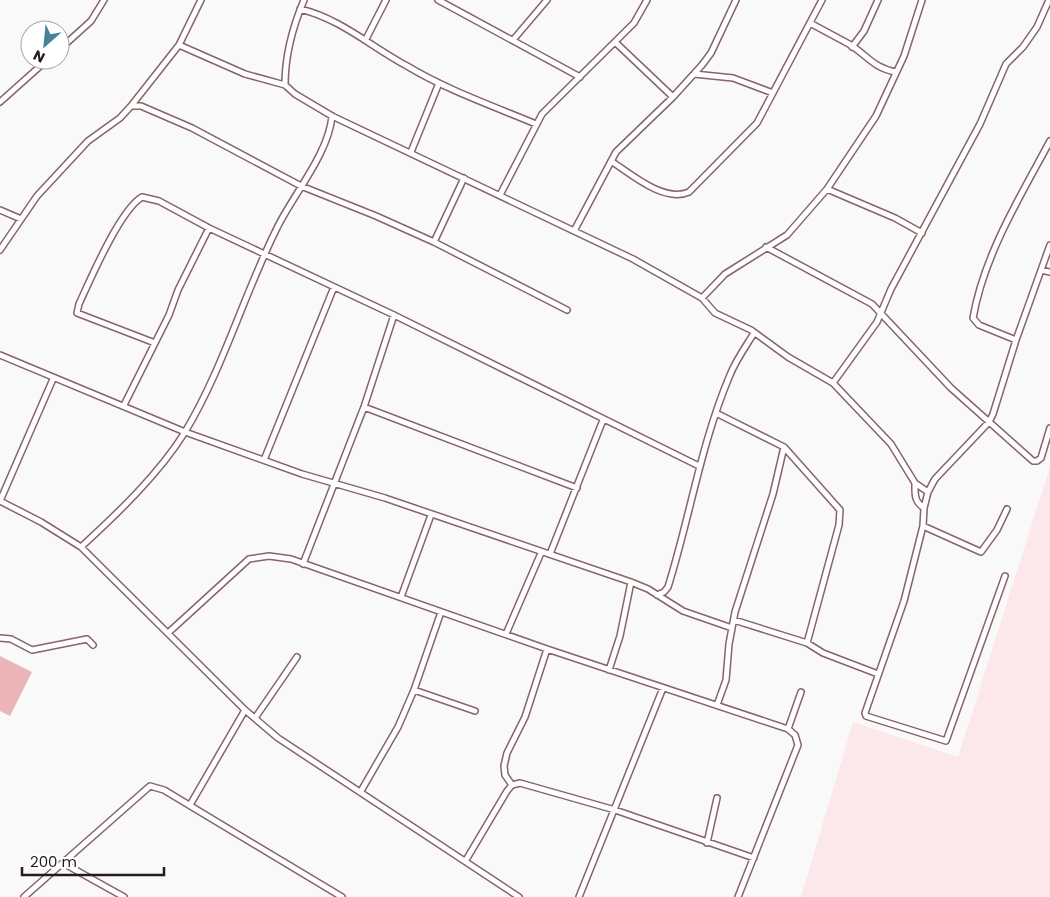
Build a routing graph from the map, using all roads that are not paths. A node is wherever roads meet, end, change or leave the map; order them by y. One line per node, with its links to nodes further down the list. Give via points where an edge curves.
1 (104, 0): 18 (street, via 90,21)
2 (201, 0): 21 (street)
3 (304, 0): 15 (street)
4 (386, 0): 17 (street)
5 (438, 0): 14 (street)
6 (453, 0): 14 (street)
7 (547, 0): 19 (street)
8 (647, 0): 20 (street, via 634,23)
9 (736, 0): 25 (street, via 710,53)
10 (822, 0): 16 (street)
11 (878, 0): 22 (street, via 864,31)
12 (922, 0): 24 (street)
13 (1049, 0): 46 (street, via 1037,27 1006,64 986,110)
14 (449, 6): 19 (street)
15 (300, 9): 17 (street, via 321,14); 28 (street, via 288,53)
16 (810, 23): 22 (street); 29 (street)
17 (366, 39): 27 (street)
18 (70, 40)
19 (513, 40): 26 (street)
20 (615, 42): 26 (street); 30 (street)
21 (179, 45): 28 (street, via 245,74); 32 (street)
22 (852, 46): 24 (street, via 872,64)
23 (36, 70): 31 (street)
24 (896, 72): 40 (street, via 876,116)
25 (694, 74): 29 (street, via 733,78); 30 (street)
26 (580, 77): 34 (street)
27 (439, 83): 34 (street); 36 (street)
28 (285, 85): 33 (street)
29 (773, 93): 37 (street, via 750,131 689,192 682,195 661,191)
30 (673, 97): 37 (street, via 622,143)
31 (0, 102)
32 (132, 106): 39 (street, via 148,109 192,128); 43 (street, via 88,141 37,196)
33 (332, 116): 36 (street); 39 (street, via 321,149)
34 (536, 124): 41 (street)
35 (1050, 141): 60 (street, via 1002,233 977,294 973,318 979,325)
36 (410, 152): 38 (street)
37 (611, 161): 45 (street)
38 (464, 178): 41 (street); 47 (street)
39 (301, 186): 47 (street); 51 (street)
40 (827, 188): 46 (street); 49 (street, via 787,235)
41 (500, 195): 45 (street)
42 (0, 210): 43 (street)
43 (21, 219): 50 (street)
44 (209, 228): 51 (street); 61 (street); 61 (street, via 159,201 142,197 134,202 107,245 79,304 77,313)
45 (574, 231): 55 (street)
46 (922, 233): 57 (street)
47 (434, 242): 56 (street)
48 (1050, 245): 52 (street)
49 (766, 247): 55 (street, via 724,274); 57 (street, via 846,288 872,304)
50 (0, 250)
51 (264, 254): 54 (street); 71 (street)
52 (1041, 270): 53 (street); 60 (street)
53 (1050, 272)
54 (334, 287): 58 (street); 73 (street)
55 (702, 298): 59 (street, via 715,313)
56 (567, 310)
57 (881, 314): 64 (street); 69 (street, via 951,388)
58 (394, 315): 66 (street); 68 (street)
59 (754, 332): 64 (street, via 788,358); 67 (street, via 730,373)
60 (1016, 340): 69 (street)
61 (155, 343): 65 (street)
62 (0, 355): 63 (street)
63 (53, 379): 65 (street); 79 (street)
64 (833, 383): 75 (street, via 891,444)
65 (124, 405): 71 (street)
66 (364, 407): 76 (street); 77 (street)
67 (716, 413): 72 (street); 74 (street)
68 (602, 420): 74 (street); 77 (street)
69 (989, 422): 70 (street, via 1033,461 1043,454); 78 (street, via 935,479)
70 (1050, 428)
71 (184, 432): 73 (street); 84 (street, via 115,515)
72 (784, 447): 93 (street); 98 (street, via 840,510)
73 (264, 460): 76 (street)
74 (699, 466): 90 (street, via 668,587)
75 (915, 483): 78 (street); 80 (street, via 915,498)
76 (334, 484): 82 (street); 87 (street)
77 (577, 488): 86 (street)
78 (928, 492): 80 (street)
79 (0, 501): 84 (street)
80 (924, 508): 83 (street)
81 (1007, 509): 83 (street, via 981,552)
82 (431, 515): 85 (street); 91 (street)
83 (923, 526): 103 (street, via 904,601)
84 (81, 547): 95 (street)
85 (540, 553): 86 (street); 96 (street)
86 (550, 554): 89 (street)
87 (303, 564): 91 (street); 95 (street, via 281,556 249,559)
88 (1004, 576): 103 (street, via 946,741 866,716)
89 (631, 582): 90 (street); 102 (street)
90 (657, 595): 94 (street, via 683,610)
91 (401, 597): 92 (street)
92 (441, 612): 96 (street); 105 (street)
93 (734, 620): 94 (street); 98 (street)
94 (732, 628): 107 (street, via 726,680)
95 (168, 632): 108 (street)
96 (506, 634): 100 (street)
97 (0, 638): 99 (street, via 11,638 32,650 87,639)
98 (806, 644): 103 (street, via 823,654)
99 (93, 645)
100 (547, 649): 102 (street); 112 (street, via 524,717 507,753 505,775)
101 (297, 657): 110 (street)
102 (609, 670): 104 (street)
103 (878, 674)
104 (662, 688): 107 (street); 116 (street)
105 (414, 690): 109 (street); 113 (street, via 390,743)
106 (801, 692): 111 (street)
107 (717, 705): 111 (street)
108 (246, 710): 110 (street); 115 (street)
109 (475, 711)
110 (255, 718): 113 (street, via 292,747)
111 (788, 729): 118 (street, via 795,735 798,745)
112 (512, 785): 116 (street, via 528,784); 119 (street)
113 (361, 791): 119 (street)
114 (717, 798): 117 (street)
115 (190, 805): 120 (street, via 150,786); 123 (street)
116 (616, 810): 117 (street); 125 (street)
117 (707, 842): 118 (street)
118 (754, 858): 126 (street)
119 (466, 860): 124 (street)
120 (63, 863): 121 (street); 122 (street)
121 (24, 897)
122 (124, 897)
123 (342, 897)
124 (519, 897)
125 (579, 897)
126 (738, 897)

